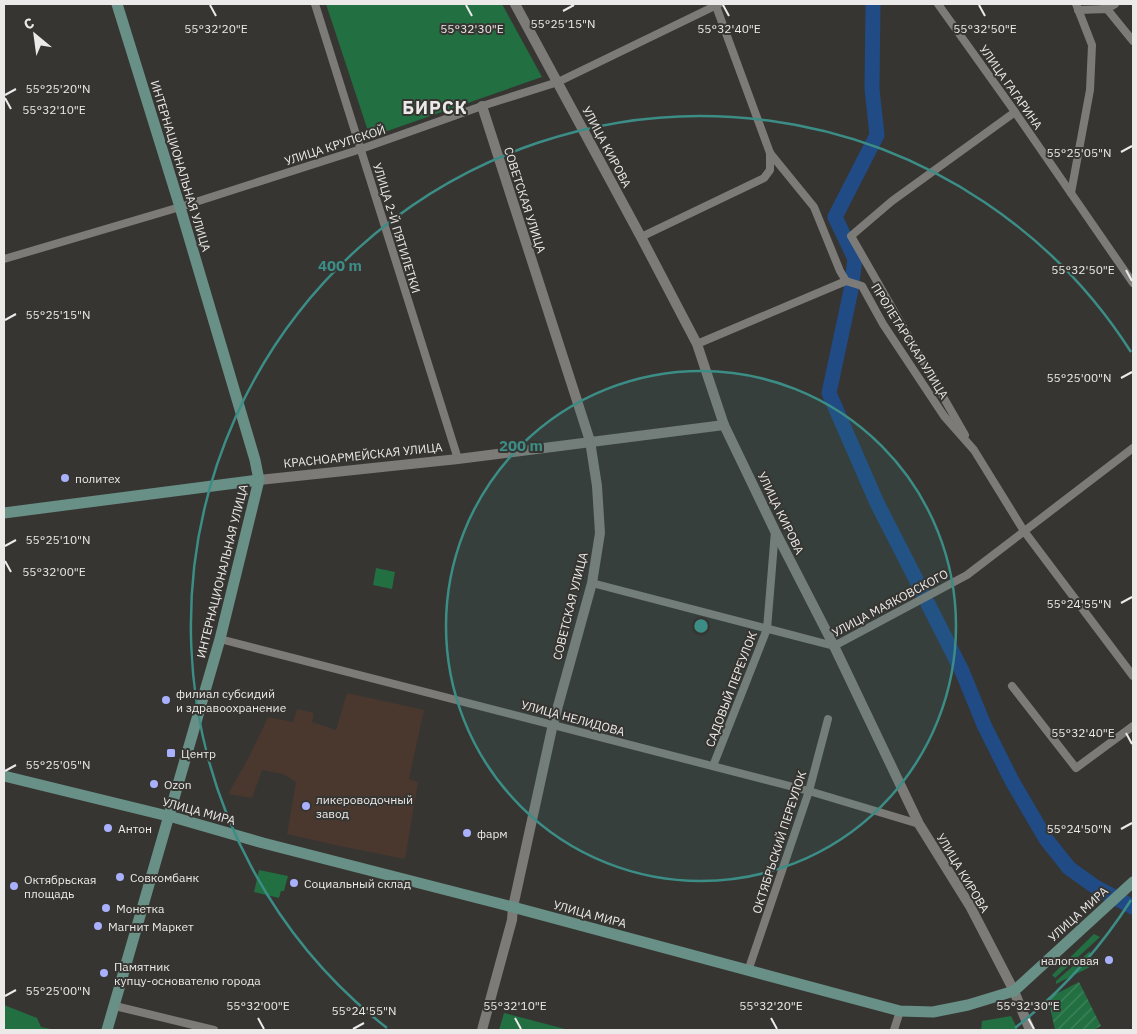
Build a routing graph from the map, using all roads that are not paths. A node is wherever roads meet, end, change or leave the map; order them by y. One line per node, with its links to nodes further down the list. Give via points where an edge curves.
1 (117, 4): 16 (main road, ИНТЕРНАЦИОНАЛЬНАЯ УЛИЦА)
2 (315, 4): 13 (street, УЛИЦА 2-Й ПЯТИЛЕТКИ)
3 (515, 4): 10 (street, УЛИЦА КИРОВА)
4 (938, 4): 12 (street, УЛИЦА ГАГАРИНА)
5 (1115, 4): 7 (street)
6 (717, 5): 10 (street, УЛИЦА КРУПСКОЙ); 14 (street)
7 (1106, 6): 8 (street); 9 (street)
8 (1077, 7): 15 (street, via 1092,45 1090,90)
9 (1133, 41)
10 (558, 82): 11 (street, УЛИЦА КРУПСКОЙ); 17 (street, УЛИЦА КИРОВА)
11 (482, 106): 13 (street, УЛИЦА КРУПСКОЙ); 23 (street, СОВЕТСКАЯ УЛИЦА)
12 (1016, 112): 15 (street, УЛИЦА ГАГАРИНА); 25 (street, ПРОЛЕТАРСКАЯ УЛИЦА, via 892,201 851,236)
13 (361, 148): 16 (street, УЛИЦА КРУПСКОЙ); 26 (street, УЛИЦА 2-Й ПЯТИЛЕТКИ)
14 (770, 153): 17 (street, via 770,170 764,178); 19 (street, via 814,207)
15 (1070, 194): 20 (street, УЛИЦА ГАГАРИНА)
16 (180, 207): 18 (street, УЛИЦА КРУПСКОЙ); 27 (main road, ИНТЕРНАЦИОНАЛЬНАЯ УЛИЦА)
17 (641, 238): 21 (street, УЛИЦА КИРОВА)
18 (4, 259)
19 (847, 282): 21 (street); 25 (street, ПРОЛЕТАРСКАЯ УЛИЦА, via 862,286 883,324 944,416)
20 (1133, 283)
21 (697, 344): 22 (street, УЛИЦА КИРОВА)
22 (724, 425): 23 (street, КРАСНОАРМЕЙСКАЯ УЛИЦА); 29 (street, УЛИЦА КИРОВА)
23 (590, 441): 26 (street, КРАСНОАРМЕЙСКАЯ УЛИЦА); 31 (street, СОВЕТСКАЯ УЛИЦА, via 600,533)
24 (1133, 448): 30 (street, УЛИЦА МАЯКОВСКОГО)
25 (974, 450): 30 (street, ПРОЛЕТАРСКАЯ УЛИЦА)
26 (458, 458): 27 (street, КРАСНОАРМЕЙСКАЯ УЛИЦА)
27 (259, 480): 28 (main road, КРАСНОАРМЕЙСКАЯ УЛИЦА); 33 (main road, ИНТЕРНАЦИОНАЛЬНАЯ УЛИЦА)
28 (4, 513)
29 (775, 531): 32 (street, САДОВЫЙ ПЕРЕУЛОК); 34 (street, УЛИЦА КИРОВА)
30 (1024, 531): 34 (street, УЛИЦА МАЯКОВСКОГО, via 967,575); 35 (street, ПРОЛЕТАРСКАЯ УЛИЦА)
31 (592, 583): 32 (street, УЛИЦА МАЯКОВСКОГО); 38 (street, СОВЕТСКАЯ УЛИЦА)
32 (766, 629): 34 (street, УЛИЦА МАЯКОВСКОГО); 40 (street, САДОВЫЙ ПЕРЕУЛОК)
33 (220, 639): 38 (street, УЛИЦА НЕЛИДОВА); 43 (main road, ИНТЕРНАЦИОНАЛЬНАЯ УЛИЦА)
34 (834, 646): 44 (street, УЛИЦА КИРОВА)
35 (1133, 676)
36 (1012, 686): 39 (street, via 1076,768)
37 (828, 719): 42 (street, ОКТЯБРЬСКИЙ ПЕРЕУЛОК)
38 (553, 724): 40 (street, УЛИЦА НЕЛИДОВА); 46 (street, СОВЕТСКАЯ УЛИЦА)
39 (1133, 726)
40 (713, 766): 42 (street, УЛИЦА НЕЛИДОВА)
41 (4, 776): 43 (main road, УЛИЦА МИРА)
42 (809, 791): 44 (street, УЛИЦА НЕЛИДОВА); 47 (street, ОКТЯБРЬСКИЙ ПЕРЕУЛОК)
43 (168, 816): 46 (main road, УЛИЦА МИРА); 49 (main road, ИНТЕРНАЦИОНАЛЬНАЯ УЛИЦА)
44 (919, 824): 48 (street, УЛИЦА КИРОВА, via 970,906)
45 (1133, 882): 48 (main road, УЛИЦА МИРА)
46 (513, 907): 47 (main road, УЛИЦА МИРА); 53 (street, СОВЕТСКАЯ УЛИЦА)
47 (748, 970): 50 (main road, УЛИЦА МИРА)
48 (1014, 991): 50 (main road, УЛИЦА МИРА, via 934,1012); 55 (street, УЛИЦА КИРОВА)
49 (115, 1006): 51 (main road, ИНТЕРНАЦИОНАЛЬНАЯ УЛИЦА); 52 (street)
50 (900, 1011): 54 (street)
51 (107, 1030)
52 (214, 1030)
53 (482, 1030)
54 (894, 1030)
55 (1030, 1030)

